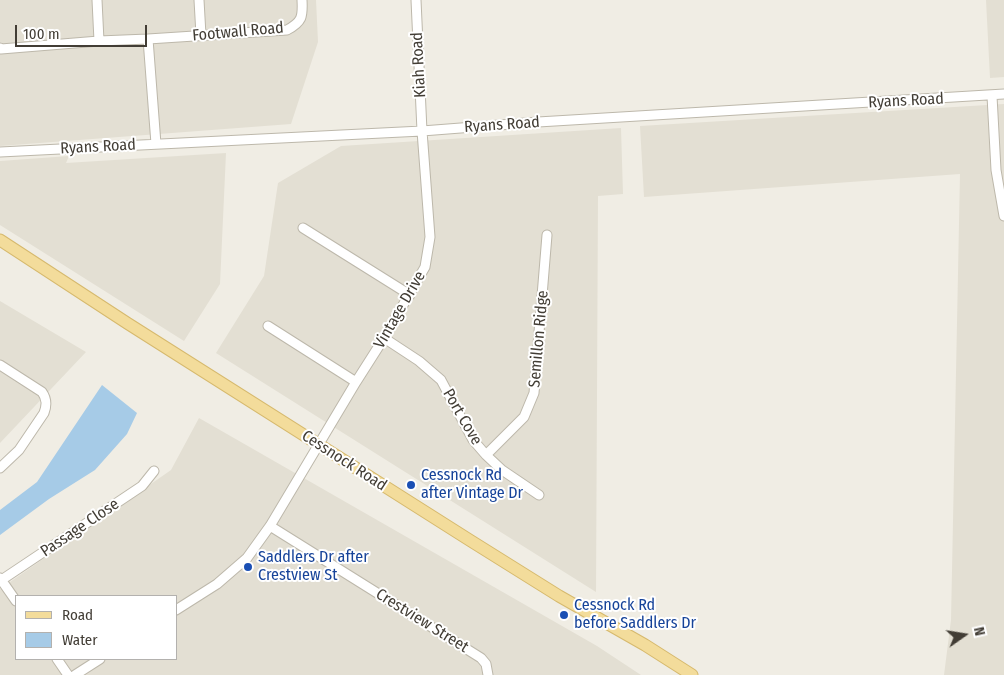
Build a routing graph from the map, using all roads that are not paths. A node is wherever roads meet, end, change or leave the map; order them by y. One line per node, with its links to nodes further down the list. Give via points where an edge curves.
1 (97, 0): 7 (street)
2 (200, 0): 5 (street)
3 (302, 0): 5 (street, Footwall Road, via 302,16 287,30)
4 (416, 0): 11 (street, Kiah Road)
5 (201, 35): 6 (street, Footwall Road)
6 (148, 39): 7 (street, Footwall Road); 12 (street)
7 (99, 42): 8 (street, Footwall Road)
8 (0, 48)
9 (1004, 94): 10 (street, Ryans Road)
10 (992, 96): 11 (street, Ryans Road); 14 (street, via 996,170)
11 (422, 131): 12 (street, Ryans Road); 18 (street, Vintage Drive, via 430,238 425,267)
12 (156, 144): 13 (street, Ryans Road)
13 (0, 152)
14 (1004, 216)
15 (303, 228): 18 (street)
16 (547, 235): 24 (street, Semillon Ridge, via 534,393 524,417)
17 (0, 240): 23 (main road, Cessnock Road)
18 (410, 295): 20 (street, Vintage Drive)
19 (268, 326): 22 (street)
20 (384, 338): 22 (street, Vintage Drive); 24 (street, Port Cove, via 441,380 473,440)
21 (0, 365): 25 (street, via 42,392 46,407 19,450)
22 (356, 382): 23 (street, Vintage Drive)
23 (318, 444): 28 (street, Vintage Drive); 37 (main road, Cessnock Road)
24 (486, 455): 27 (street, Port Cove, via 502,470)
25 (0, 468)
26 (154, 471): 29 (street, Passage Close, via 142,486)
27 (540, 495)
28 (270, 526): 31 (street, Vintage Drive, via 247,558 217,584); 36 (street, Crestview Street, via 481,658)
29 (0, 580): 30 (street)
30 (15, 600)
31 (178, 609)
32 (59, 660): 34 (street)
33 (98, 660): 35 (street)
34 (68, 675)
35 (75, 675)
36 (488, 675)
37 (692, 675)

